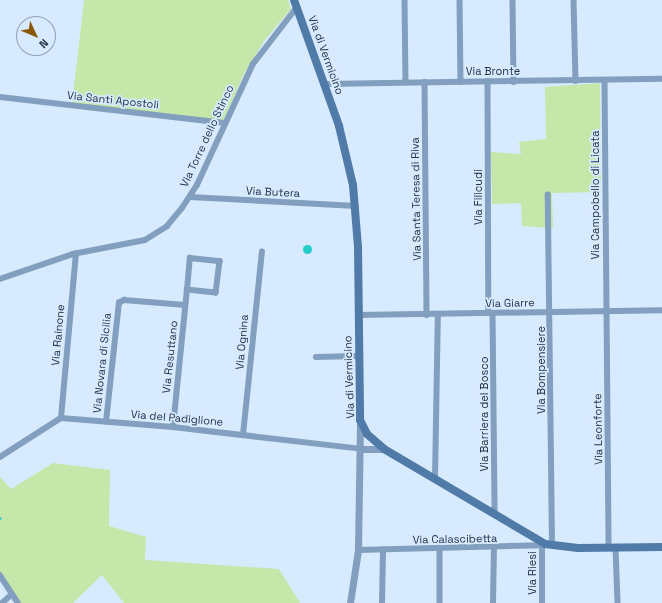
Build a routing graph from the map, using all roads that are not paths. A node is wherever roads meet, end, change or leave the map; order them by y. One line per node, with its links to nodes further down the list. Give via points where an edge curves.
1 (404, 0): 10 (street)
2 (460, 0): 12 (street)
3 (513, 0): 13 (street)
4 (574, 0): 7 (street)
5 (296, 4): 14 (main road, Via di Vermicino); 16 (street, Via Torre dello Stinco, via 258,57)
6 (662, 79): 8 (street, Via Bronte)
7 (576, 80): 8 (street, Via Bronte); 13 (street, Via Bronte)
8 (604, 80): 25 (street, Via Campobello di Licata)
9 (488, 81): 12 (street, Via Bronte); 13 (street, Via Bronte); 28 (street, Via Filicudi)
10 (406, 82): 11 (street, Via Bronte); 14 (street, Via Bronte)
11 (425, 82): 12 (street, Via Bronte); 30 (street, Via Santa Teresa di Riva)
12 (461, 82)
13 (514, 82)
14 (325, 84): 19 (main road, Via di Vermicino, via 344,146)
15 (0, 97): 16 (street, Via Santi Apostoli)
16 (224, 123): 18 (street, Via Torre dello Stinco)
17 (548, 195): 27 (street, Via Bompensiere)
18 (190, 198): 19 (street, Via Butera); 21 (street, Via Torre dello Stinco, via 170,224 151,238)
19 (356, 206): 29 (main road, Via di Vermicino)
20 (262, 252): 39 (street, Via Ognina)
21 (76, 254): 22 (street, Via Torre dello Stinco); 35 (street, Via Rainone)
22 (0, 279)
23 (187, 290): 23 (street, Via Resuttano, via 216,293 220,261 190,258); 24 (street, Via Resuttano)
24 (185, 305): 37 (street, Via Novara di Sicilia, via 124,300 119,303); 38 (street, Via Resuttano)
25 (606, 310): 26 (street, Via Giarre); 27 (street, Via Giarre); 50 (street, Via Leonforte)
26 (662, 310): 32 (street)
27 (550, 312): 28 (street, Via Giarre); 47 (street, Via Bompensiere)
28 (491, 313): 31 (street, Via Giarre); 45 (street, Via Barriera del Bosco)
29 (358, 315): 30 (street, Via Giarre); 33 (main road, Via di Vermicino)
30 (427, 315): 31 (street, Via Giarre)
31 (438, 315): 44 (street)
32 (662, 317)
33 (358, 356): 34 (street); 36 (main road, Via di Vermicino)
34 (316, 357)
35 (61, 418): 37 (street, Via del Padiglione); 43 (street)
36 (360, 420): 40 (main road, Via di Vermicino); 41 (street)
37 (106, 422): 38 (street, Via del Padiglione)
38 (173, 427): 39 (street, Via del Padiglione)
39 (244, 435): 41 (street, Via del Padiglione)
40 (370, 438): 41 (street, via 368,446); 42 (main road, Via di Vermicino)
41 (362, 449): 42 (street); 52 (street)
42 (384, 449): 44 (main road, Via di Vermicino)
43 (0, 457)
44 (435, 478): 45 (main road, Via di Vermicino)
45 (494, 514): 46 (main road, Via di Vermicino)
46 (542, 544): 47 (main road, Via di Vermicino); 49 (street, Via Calascibetta); 62 (street, Via Riesi)
47 (552, 545): 50 (main road, Via di Vermicino)
48 (662, 547): 50 (main road, Via di Vermicino)
49 (494, 548): 51 (street, Via Calascibetta); 61 (street)
50 (613, 548): 63 (street, Via Leonforte)
51 (440, 549): 53 (street, Via Calascibetta); 60 (street)
52 (358, 550): 53 (street, Via Calascibetta); 58 (street)
53 (384, 550): 59 (street)
54 (0, 575): 55 (street)
55 (12, 594): 56 (street); 57 (street)
56 (2, 603)
57 (18, 603)
58 (350, 603)
59 (382, 603)
60 (440, 603)
61 (493, 603)
62 (542, 603)
63 (618, 603)

